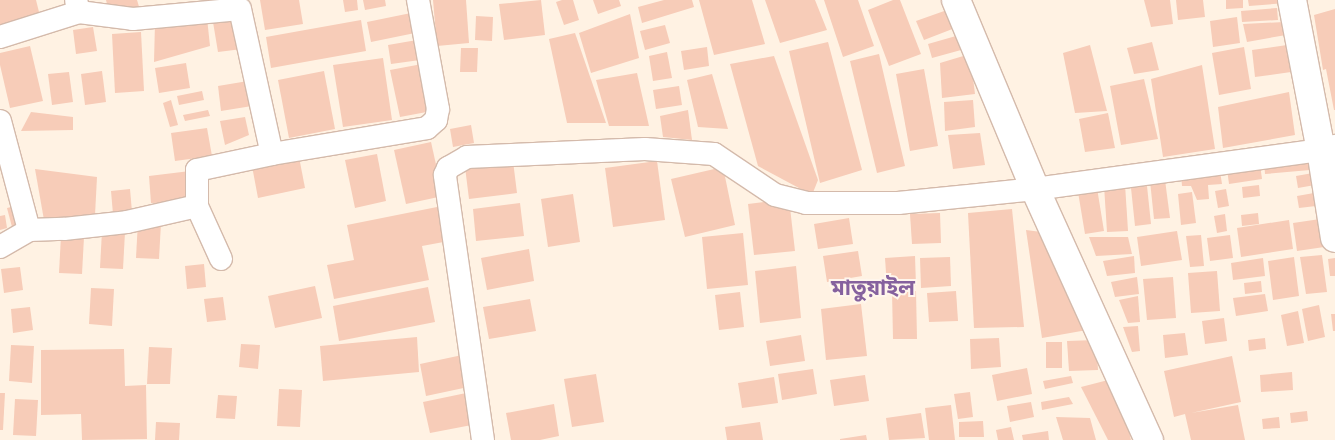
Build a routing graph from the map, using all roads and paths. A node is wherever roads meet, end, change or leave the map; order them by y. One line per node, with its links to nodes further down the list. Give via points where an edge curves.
1 (418, 0): 8 (street, via 438,109 436,120 427,128)
2 (956, 0): 9 (street)
3 (1292, 0): 7 (street)
4 (78, 6): 5 (street); 8 (street, via 133,19 240,9)
5 (0, 38)
6 (0, 121): 11 (street)
7 (1328, 148): 9 (street); 12 (street)
8 (272, 154): 10 (street, via 197,170)
9 (1035, 189): 15 (street, via 898,203 806,203 775,195 714,154 645,149 467,157 448,168 445,175); 16 (street)
10 (197, 206): 11 (street, via 127,222); 14 (street)
11 (29, 230): 13 (street)
12 (1335, 238)
13 (0, 247)
14 (221, 259)
15 (483, 440)
16 (1149, 440)

